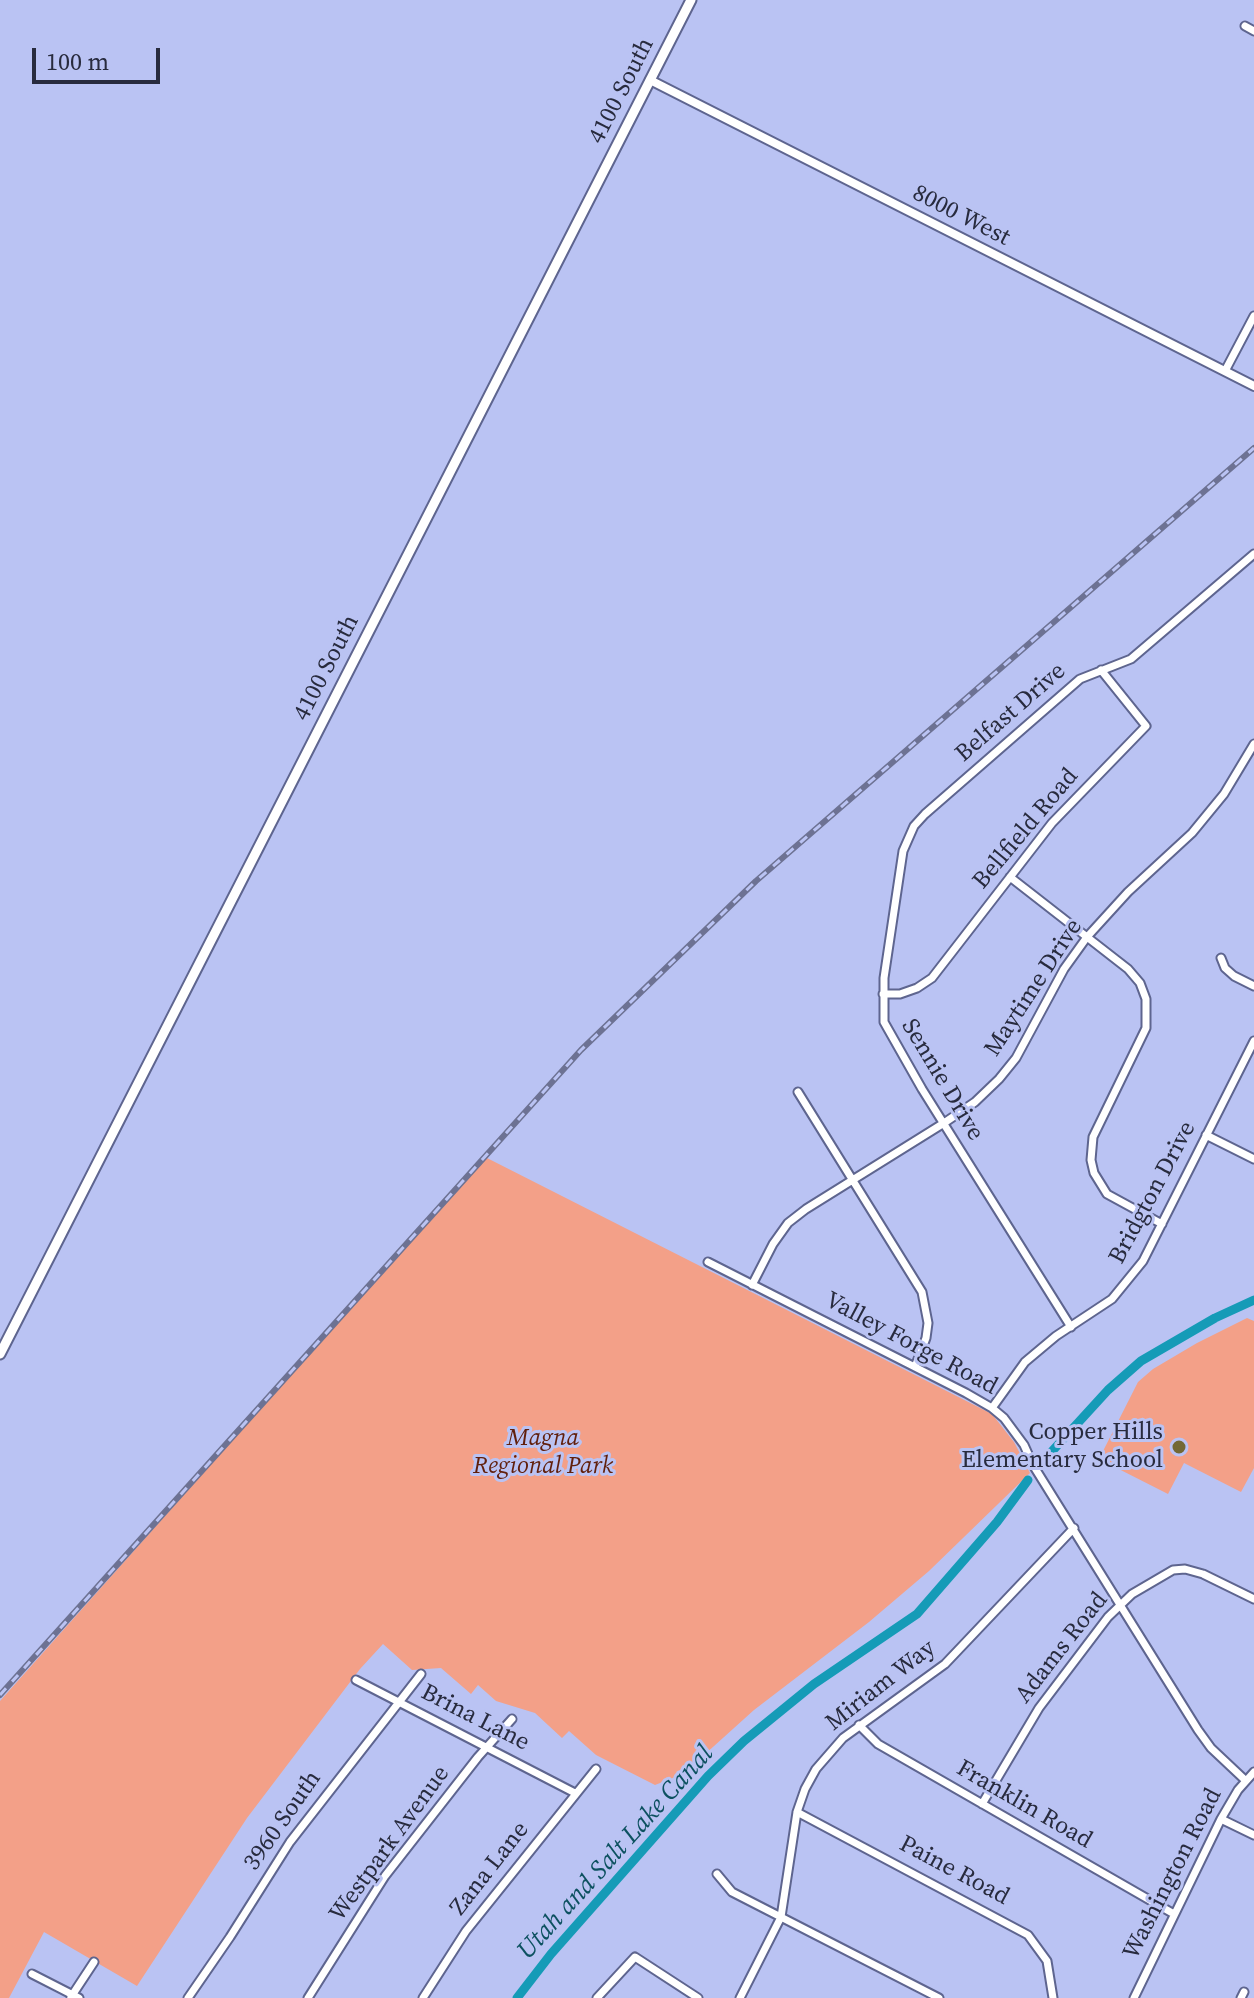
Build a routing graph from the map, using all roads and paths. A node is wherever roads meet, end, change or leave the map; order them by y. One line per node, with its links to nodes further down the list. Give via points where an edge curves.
1 (691, 0): 4 (main road, 4100 South)
2 (1245, 26): 3 (street)
3 (1254, 31)
4 (650, 80): 6 (street, 8000 West); 27 (main road, 4100 South)
5 (1254, 316): 6 (street)
6 (1225, 371): 7 (street, 8000 West)
7 (1254, 386)
8 (1254, 554): 9 (street, Belfast Drive, via 1131,659)
9 (1101, 670): 11 (street, Belfast Drive, via 1080,679); 12 (street, Bellfield Road, via 1146,726 1060,813)
10 (1254, 744): 13 (street, Maytime Drive, via 1192,833)
11 (914, 826): 16 (street, Sennie Drive, via 903,851)
12 (1010, 877): 13 (street); 16 (street, Bellfield Road, via 932,978 900,994)
13 (1087, 937): 19 (street, Maytime Drive, via 999,1079); 23 (street, via 1140,983 1148,1013 1139,1045 1093,1137 1094,1173 1107,1194)
14 (1221, 958): 15 (street, via 1234,976)
15 (1254, 986)
16 (883, 994): 19 (street, Sennie Drive, via 889,1033)
17 (1254, 1041): 20 (street, Bridgton Drive)
18 (798, 1092): 22 (street)
19 (944, 1123): 22 (street, Maytime Drive); 26 (street, Sennie Drive)
20 (1206, 1135): 21 (street); 23 (street, Bridgton Drive)
21 (1254, 1159)
22 (853, 1180): 25 (street, Maytime Drive, via 788,1223); 28 (street, via 922,1292 928,1323)
23 (1162, 1224): 26 (street, Bridgton Drive, via 1128,1281)
24 (708, 1262): 25 (street, Valley Forge Road)
25 (752, 1285): 28 (street, Valley Forge Road)
26 (1071, 1327): 29 (street, Bridgton Drive, via 1025,1362)
27 (0, 1354)
28 (915, 1367): 29 (street, Valley Forge Road)
29 (992, 1408): 30 (street, Valley Forge Road, via 1014,1431)
30 (1074, 1528): 32 (street, Valley Forge Road); 37 (street, Miriam Way, via 945,1664)
31 (1254, 1599): 32 (street, Adams Road, via 1185,1569 1157,1578)
32 (1121, 1604): 41 (street, Valley Forge Road, via 1198,1730); 43 (street, Adams Road, via 1039,1708)
33 (421, 1674): 35 (street, 3960 South)
34 (356, 1680): 35 (street, Brina Lane)
35 (398, 1701): 38 (street, Brina Lane); 53 (street, 3960 South, via 290,1842)
36 (512, 1719): 38 (street, Westpark Avenue)
37 (859, 1725): 43 (street, Franklin Road, via 878,1744); 44 (street, Miriam Way, via 816,1769)
38 (488, 1747): 42 (street, Brina Lane); 54 (street, Westpark Avenue, via 385,1876)
39 (596, 1769): 42 (street, Zana Lane)
40 (1254, 1772): 41 (street, Washington Road)
41 (1245, 1780): 45 (street, Washington Road)
42 (575, 1793): 55 (street, Zana Lane, via 466,1931)
43 (982, 1804): 48 (street, Franklin Road)
44 (797, 1812): 49 (street, Miriam Way); 60 (street, Paine Road, via 1028,1935 1047,1961)
45 (1221, 1819): 46 (street); 48 (street, Washington Road)
46 (1254, 1835)
47 (717, 1874): 49 (street, via 732,1892)
48 (1174, 1914): 61 (street, Washington Road)
49 (781, 1917): 58 (street, Miriam Way); 59 (street)
50 (94, 1962): 52 (street)
51 (32, 1974): 52 (street)
52 (74, 1997)
53 (188, 1998)
54 (308, 1998)
55 (423, 1998)
56 (597, 1998): 57 (street, via 635,1957)
57 (698, 1998)
58 (740, 1998)
59 (939, 1998)
60 (1053, 1998)
61 (1134, 1998)

